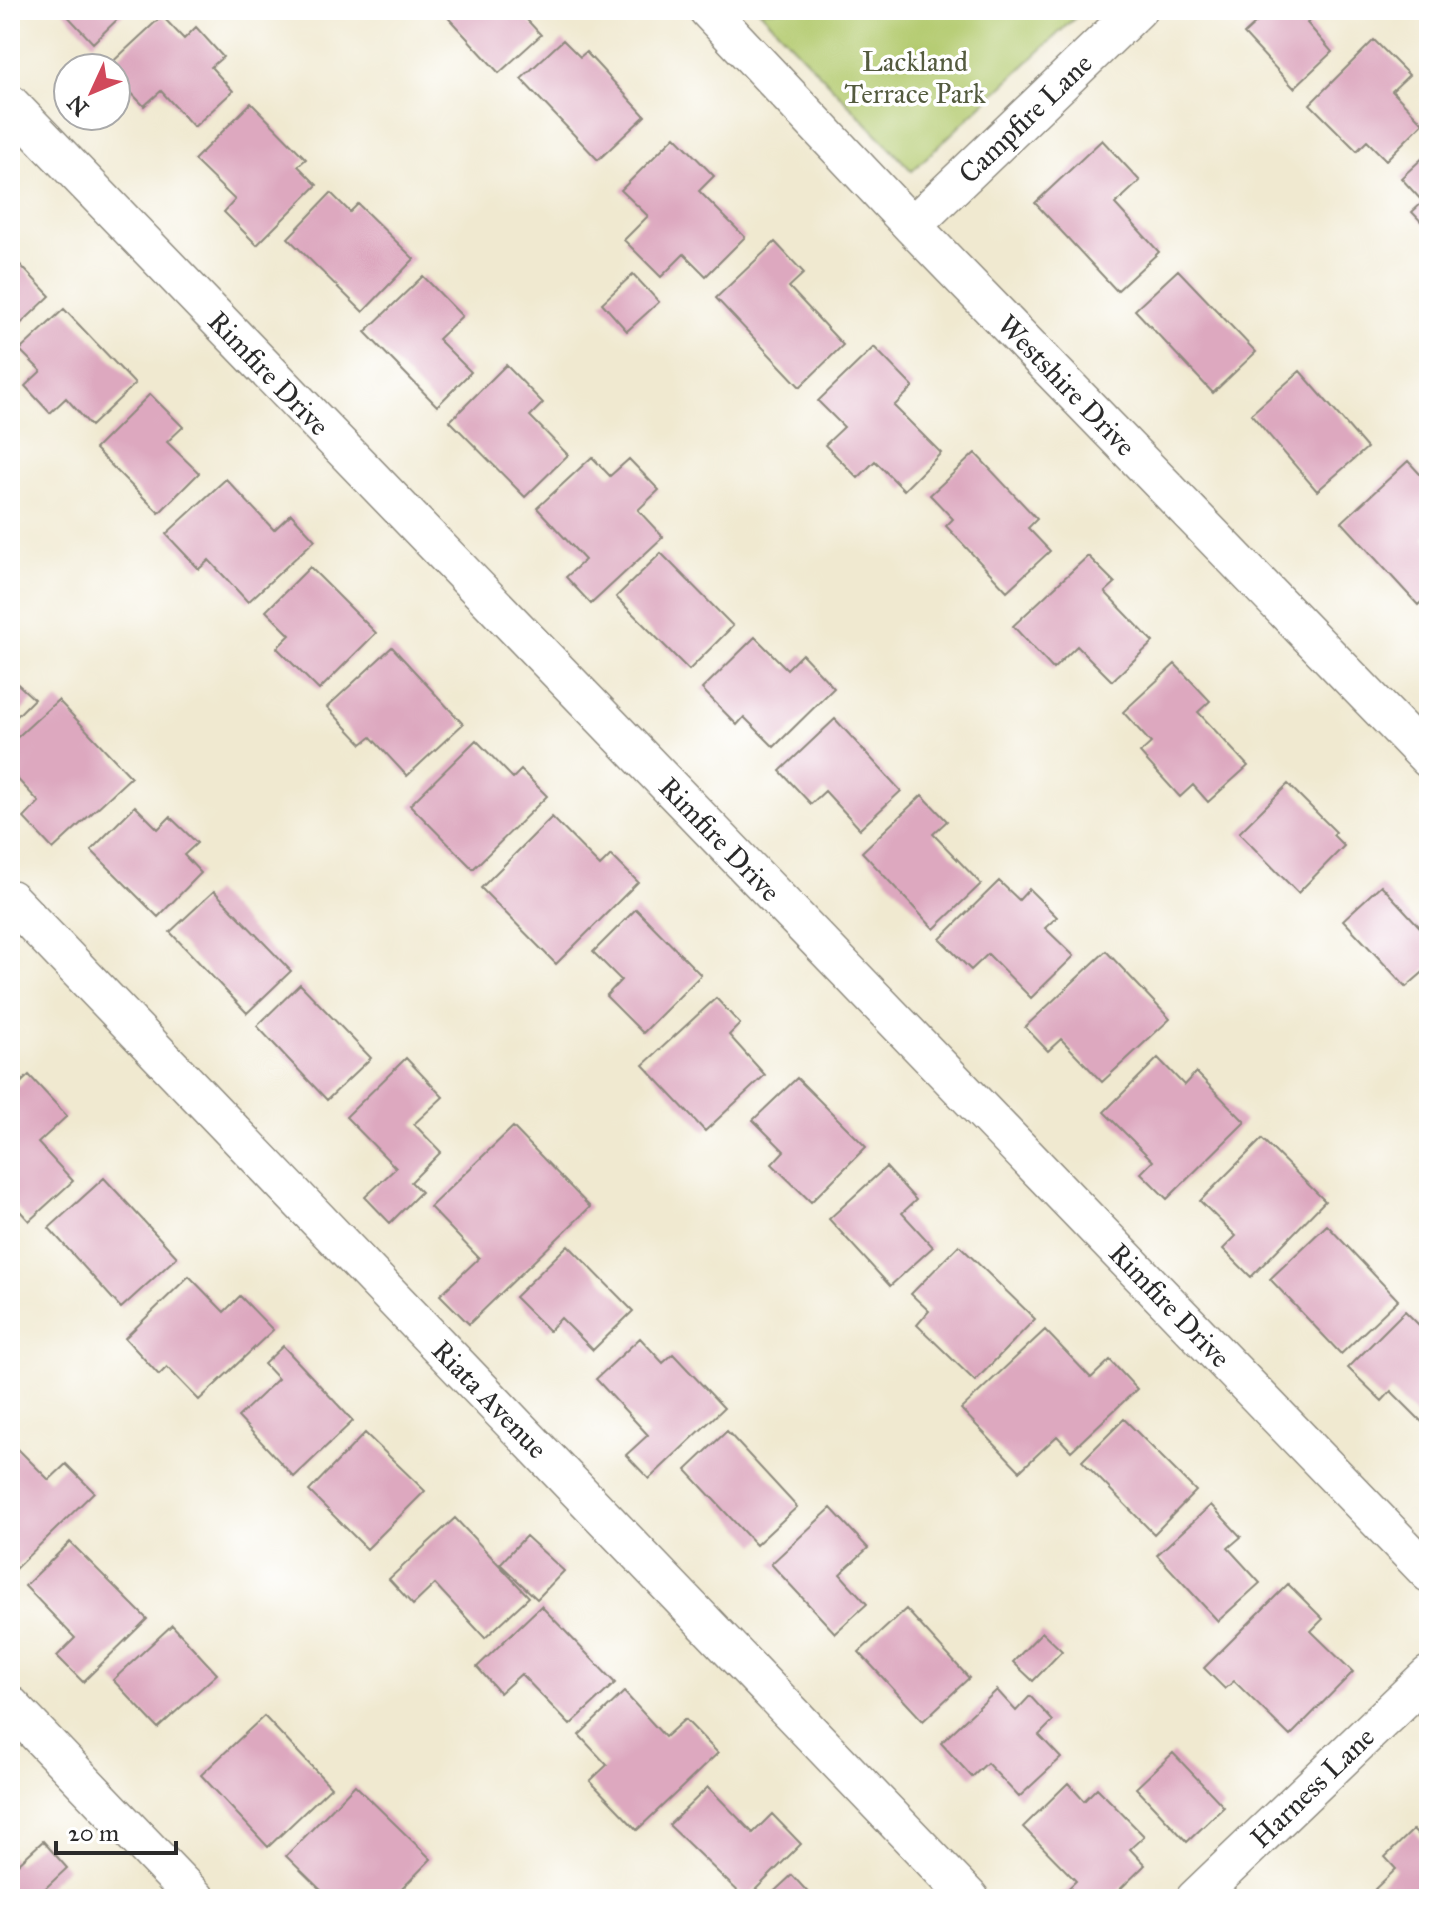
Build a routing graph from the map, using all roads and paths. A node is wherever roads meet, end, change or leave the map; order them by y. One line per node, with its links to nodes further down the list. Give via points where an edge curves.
1 (708, 10): 4 (street, Westshire Drive)
2 (1137, 10): 4 (street, Campfire Lane)
3 (10, 104): 7 (street, Rimfire Drive)
4 (912, 226): 5 (street, Westshire Drive)
5 (1429, 759)
6 (10, 899): 11 (street, Riata Avenue)
7 (1429, 1573)
8 (1429, 1675): 12 (street, Harness Lane)
9 (10, 1705): 10 (street)
10 (196, 1899)
11 (970, 1899)
12 (1195, 1899)

